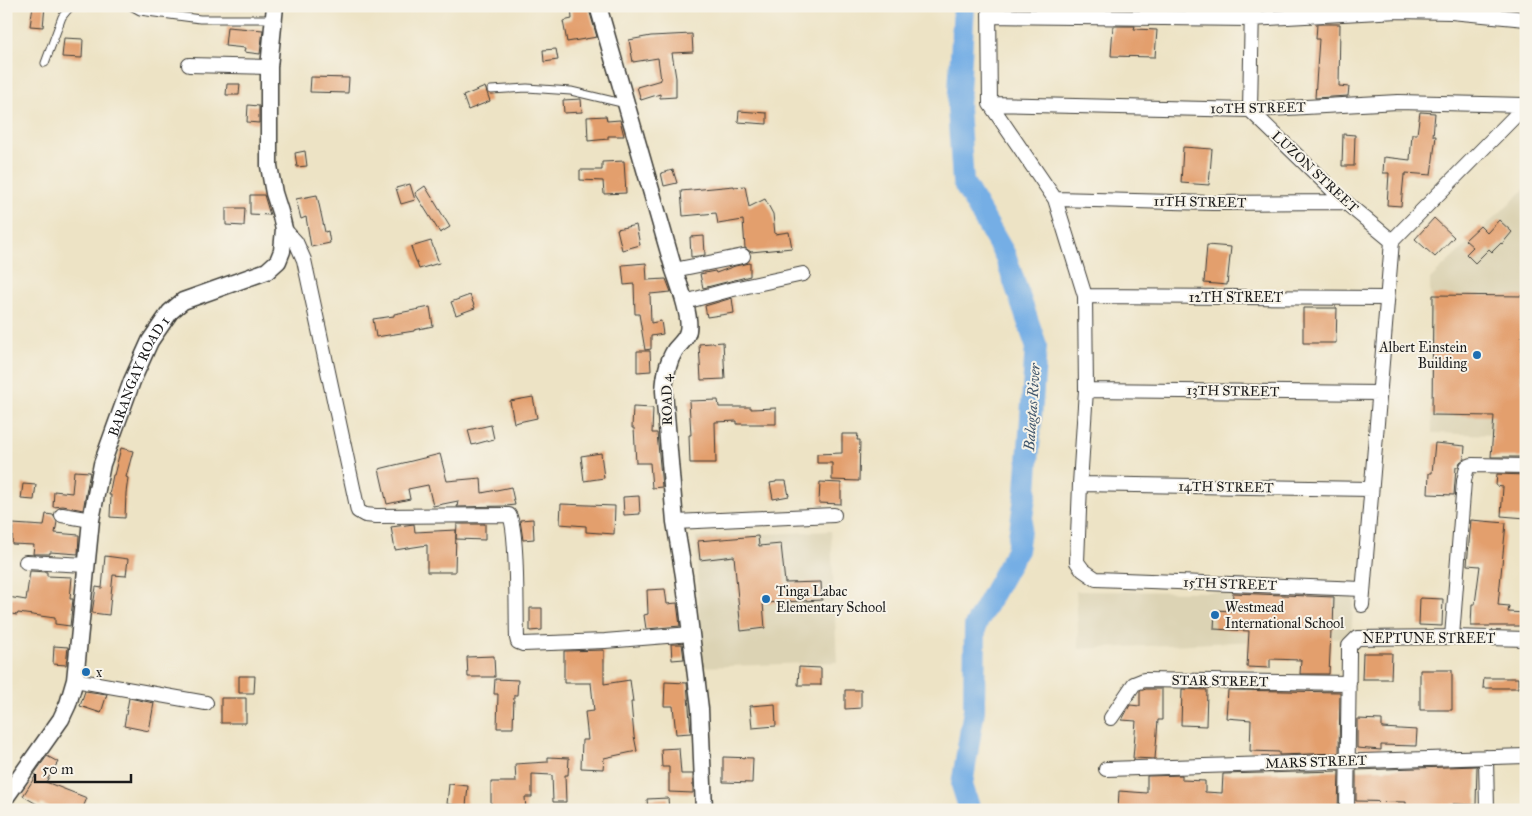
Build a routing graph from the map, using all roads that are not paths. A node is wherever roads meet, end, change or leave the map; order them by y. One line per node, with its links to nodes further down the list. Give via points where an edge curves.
1 (72, 6): 8 (lane, via 62,17)
2 (131, 6): 5 (lane, via 140,11 200,19)
3 (598, 6): 12 (street, ROAD 4)
4 (989, 11): 6 (street); 13 (street)
5 (274, 13): 10 (street, BARANGAY ROAD 1)
6 (1251, 13): 7 (street, via 1398,10); 15 (street)
7 (1526, 19)
8 (45, 63)
9 (189, 65): 10 (street)
10 (269, 67): 18 (street, BARANGAY ROAD 1, via 269,166)
11 (491, 90): 12 (lane, via 571,91)
12 (626, 104): 21 (street, ROAD 4)
13 (990, 104): 15 (street, 10TH STREET); 16 (street)
14 (1525, 105): 15 (street, 10TH STREET, via 1398,102); 19 (street)
15 (1250, 110): 17 (street, LUZON STREET)
16 (1055, 199): 17 (street, 11TH STREET); 23 (street)
17 (1345, 202): 19 (street, LUZON STREET)
18 (284, 229): 33 (street, BARANGAY ROAD 1, via 278,261 267,271 183,301 170,312 150,341 102,464); 39 (street, via 296,242 304,260 358,511 376,516 509,515 513,523 518,642 605,641)
19 (1392, 241): 24 (street)
20 (743, 256): 21 (street)
21 (674, 270): 25 (street, ROAD 4)
22 (804, 274): 25 (street)
23 (1085, 296): 24 (street, 12TH STREET); 26 (street)
24 (1387, 298): 27 (street)
25 (685, 302): 34 (street, ROAD 4, via 687,334 666,370 664,391)
26 (1086, 390): 27 (street, 13TH STREET); 29 (street)
27 (1379, 393): 30 (street)
28 (1526, 466): 40 (street, via 1472,465 1467,468)
29 (1080, 484): 30 (street, 14TH STREET); 37 (street, 15TH STREET, via 1077,562 1096,579)
30 (1371, 489): 37 (street)
31 (62, 515): 33 (street)
32 (834, 515): 34 (street)
33 (91, 520): 36 (street, BARANGAY ROAD 1)
34 (675, 522): 39 (street, ROAD 4)
35 (26, 562): 36 (street)
36 (87, 565): 42 (street, BARANGAY ROAD 1)
37 (1363, 588): 38 (street)
38 (1362, 605)
39 (691, 634): 51 (street, ROAD 4, via 700,710)
40 (1452, 636): 41 (street, NEPTUNE STREET); 43 (street, NEPTUNE STREET, via 1357,638 1349,646)
41 (1526, 639)
42 (75, 680): 44 (street); 50 (street, BARANGAY ROAD 1, via 61,719)
43 (1349, 683): 45 (street, STAR STREET, via 1144,680 1134,684); 48 (street, NEPTUNE STREET)
44 (206, 703)
45 (1111, 718)
46 (1526, 756): 47 (street, MARS STREET)
47 (1486, 757): 48 (street, MARS STREET); 53 (street)
48 (1347, 761): 49 (street, MARS STREET); 52 (street, NEPTUNE STREET)
49 (1106, 769)
50 (6, 797)
51 (704, 810)
52 (1347, 810)
53 (1487, 810)

